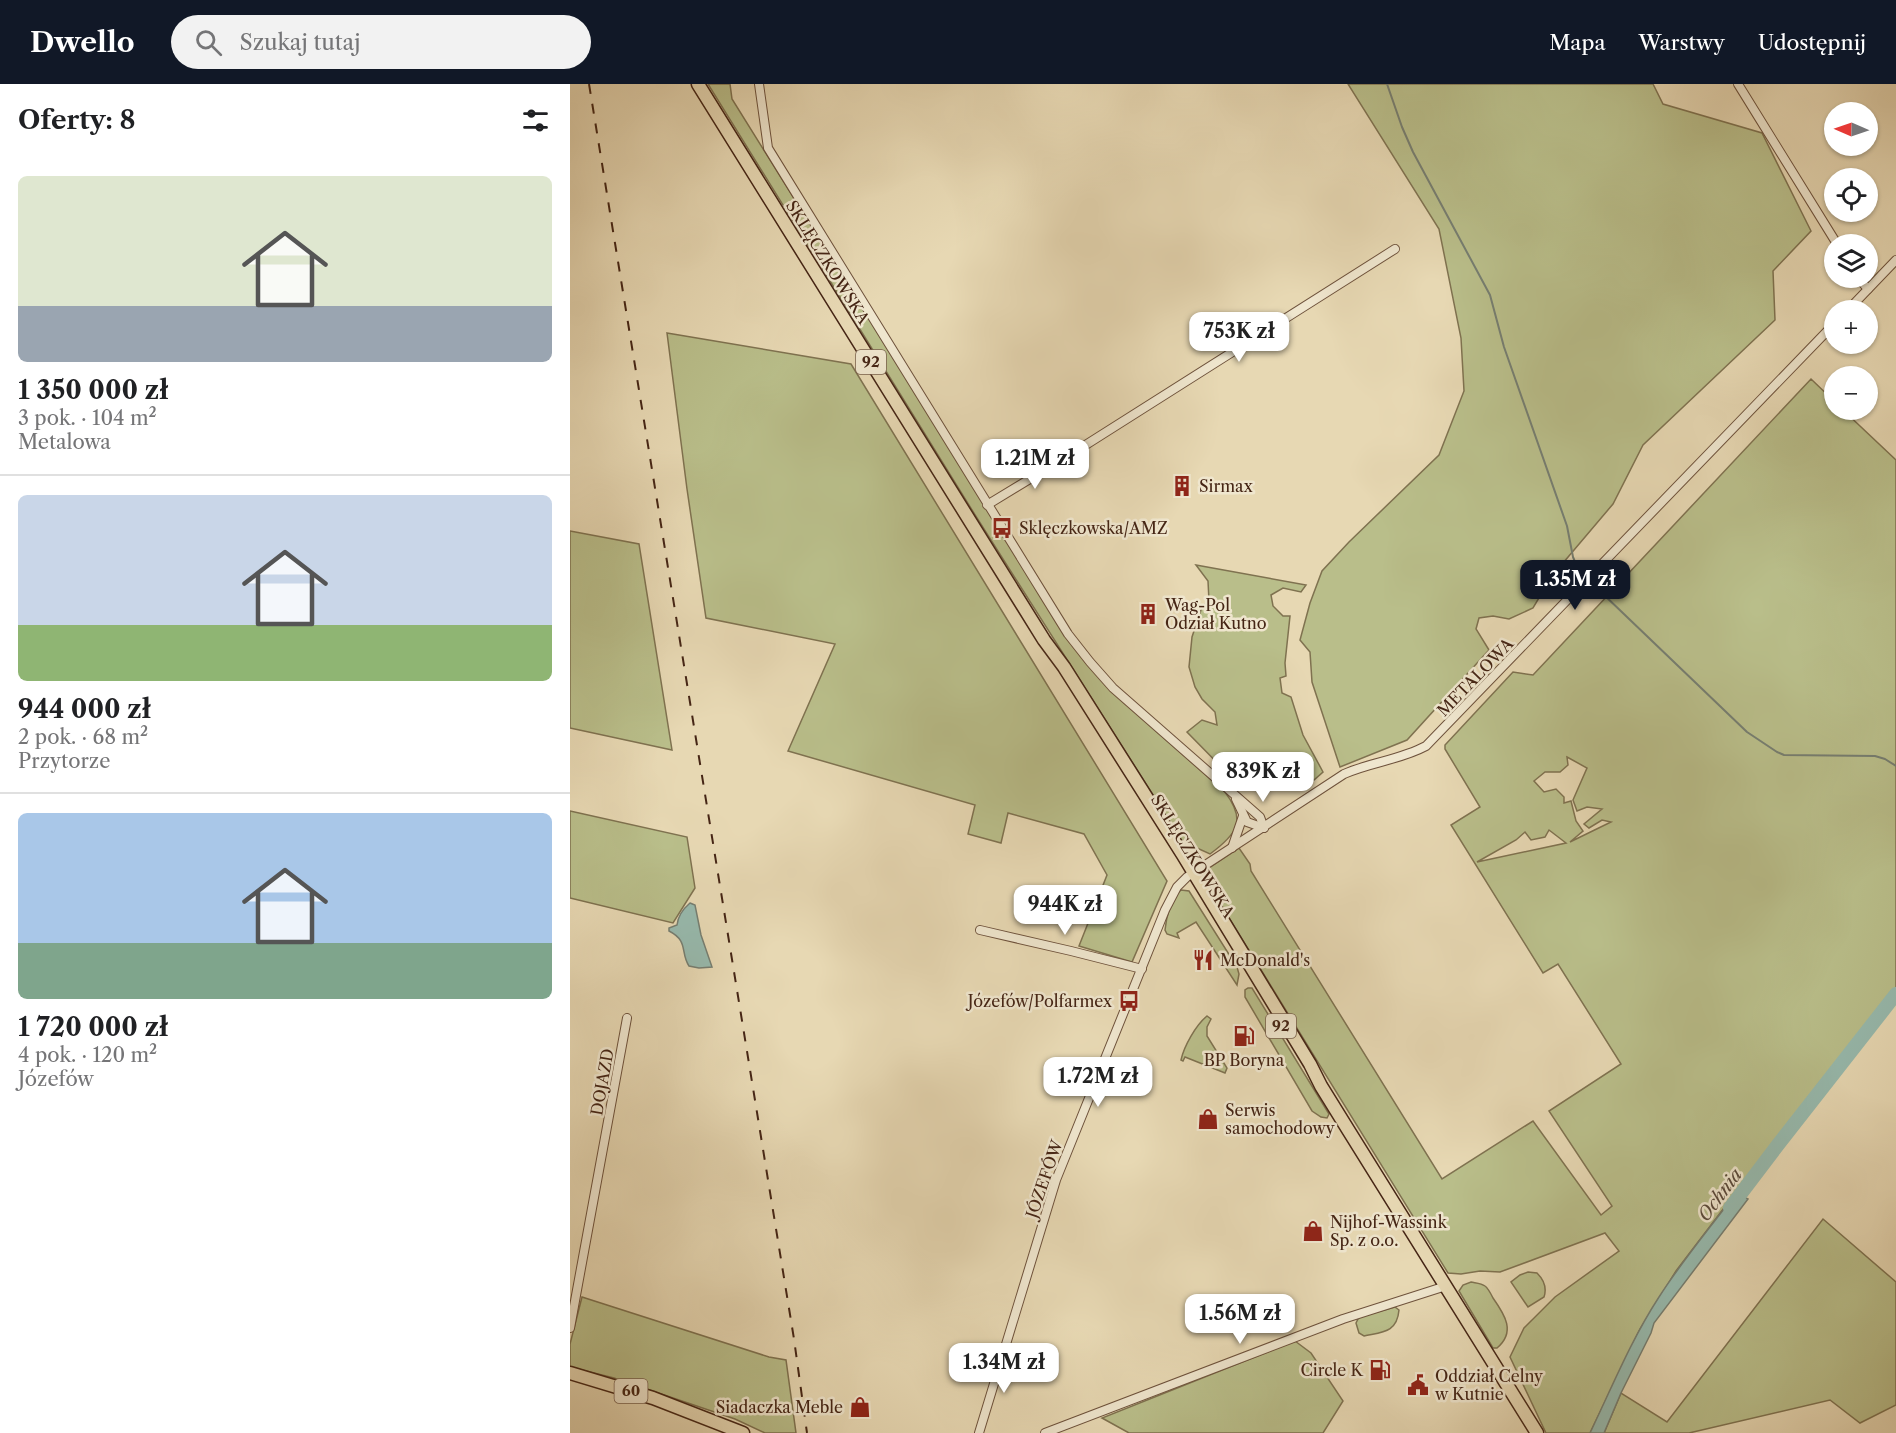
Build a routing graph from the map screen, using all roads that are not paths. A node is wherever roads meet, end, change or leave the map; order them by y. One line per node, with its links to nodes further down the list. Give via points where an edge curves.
1 (698, 84): 15 (main road, SKLĘCZKOWSKA / 92)
2 (759, 84): 10 (street, via 768,148)
3 (1738, 84): 4 (street)
4 (1831, 234)
5 (1395, 249): 10 (street)
6 (1896, 260): 7 (street)
7 (1868, 289): 8 (street)
8 (1858, 300)
9 (1824, 334): 13 (street, METALOWA, via 1426,746 1344,774)
10 (987, 504): 11 (street, via 1068,634 1090,662 1113,688)
11 (1236, 797): 12 (street); 13 (street, via 1260,817)
12 (1243, 816): 13 (street, via 1247,822); 14 (street)
13 (1263, 828): 14 (street, METALOWA)
14 (1232, 848): 15 (street, METALOWA)
15 (1190, 875): 17 (street, JÓZEFÓW, via 1177,887); 19 (main road, SKLĘCZKOWSKA / 92)
16 (980, 930): 17 (street)
17 (1142, 969): 23 (street, JÓZEFÓW, via 1056,1180)
18 (627, 1018): 20 (street, DOJAZD)
19 (1446, 1286): 24 (street, via 1343,1319); 25 (main road, SKLĘCZKOWSKA / 92)
20 (570, 1328)
21 (570, 1373): 22 (main road, 60, via 653,1398)
22 (743, 1433)
23 (979, 1433)
24 (1045, 1433)
25 (1537, 1433)

